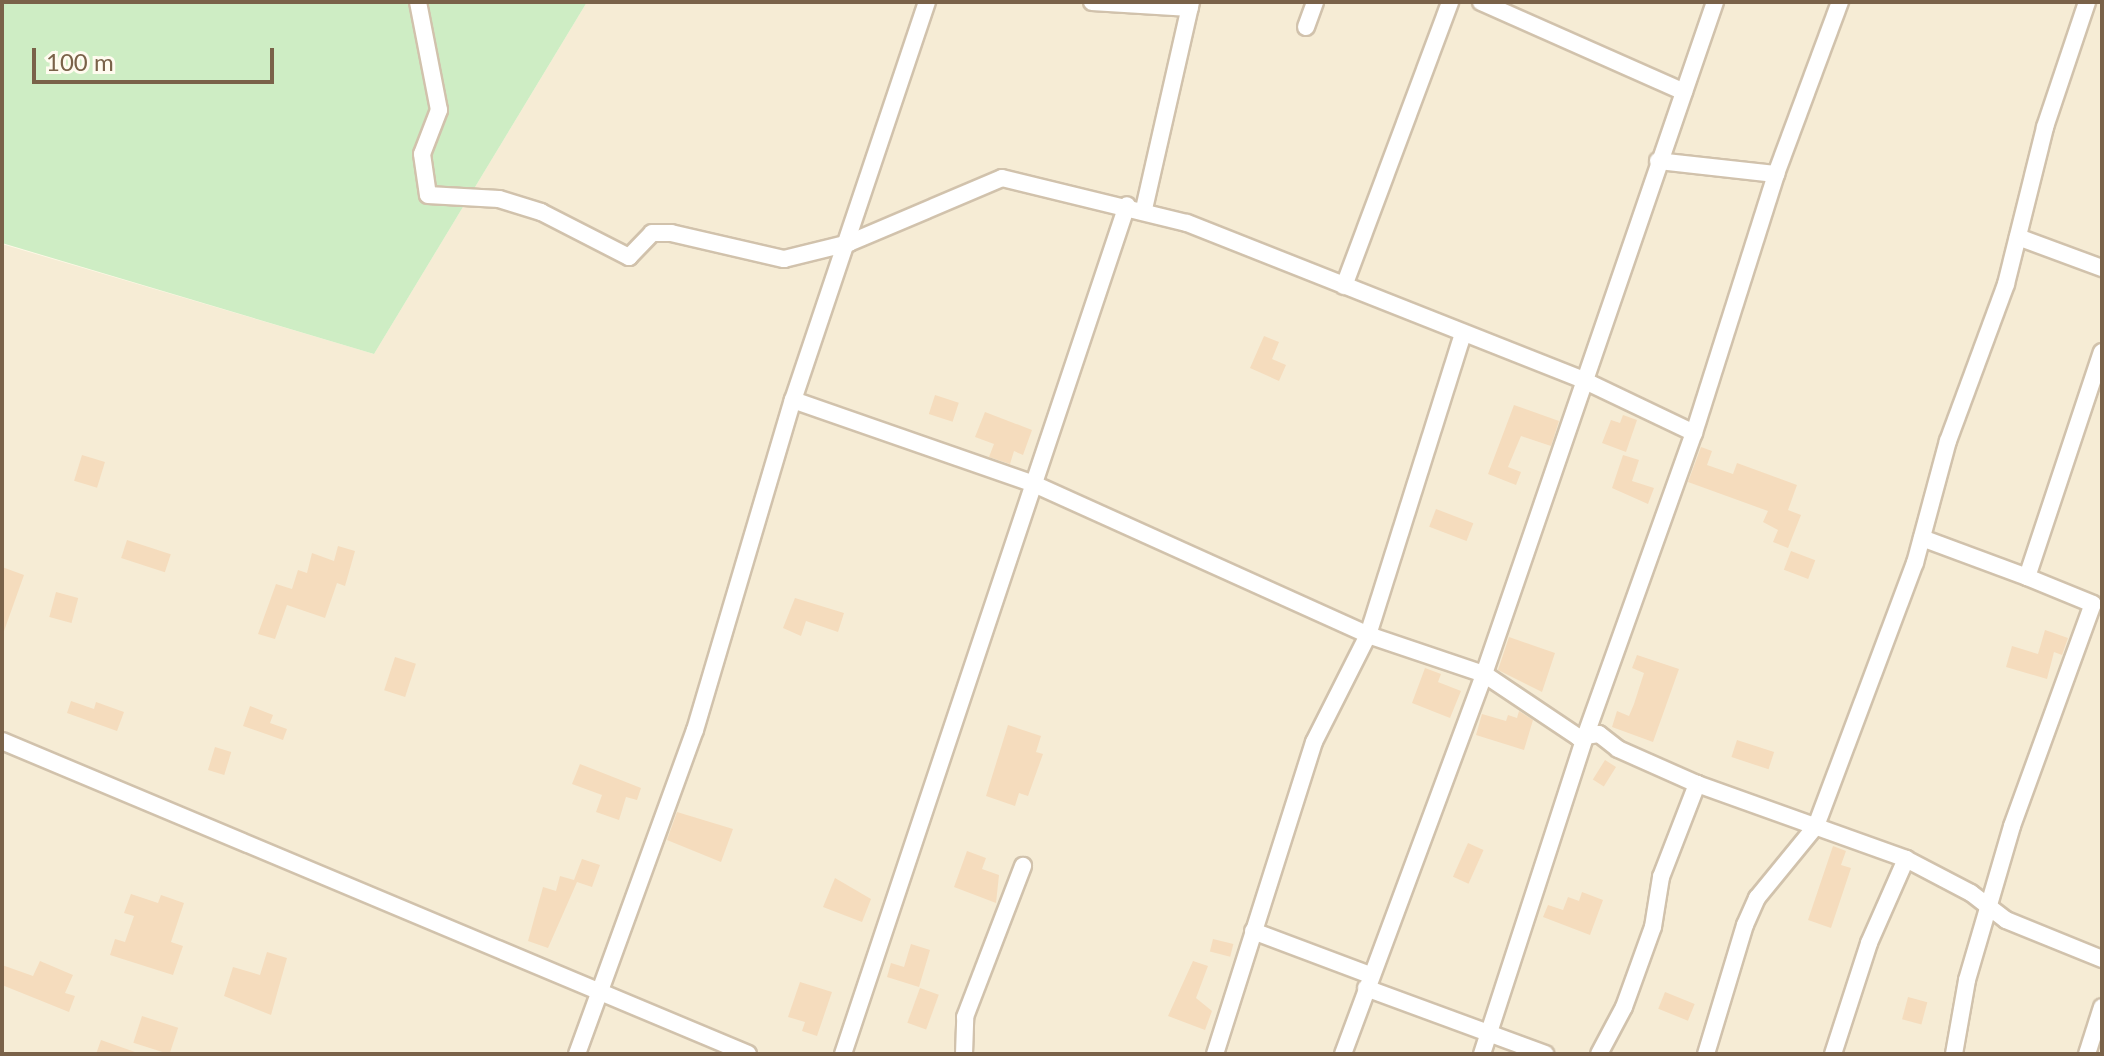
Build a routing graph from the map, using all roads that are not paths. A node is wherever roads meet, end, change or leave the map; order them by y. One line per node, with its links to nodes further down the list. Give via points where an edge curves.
1 (418, 2): 17 (street, via 439,110 422,154 428,195 499,199 541,212 629,257 652,233 784,259)
2 (927, 2): 17 (street)
3 (1092, 2): 10 (street)
4 (1315, 2): 11 (street)
5 (1450, 2): 19 (street)
6 (1481, 2): 12 (street)
7 (1715, 2): 12 (street)
8 (1840, 2): 14 (street)
9 (2087, 2): 16 (street, via 2045,127)
10 (1190, 5): 15 (street)
11 (1306, 27)
12 (1684, 92): 13 (street)
13 (1658, 161): 14 (street); 22 (street)
14 (1776, 174): 24 (street)
15 (1136, 207): 17 (street, via 991,179); 19 (street); 25 (street)
16 (2018, 237): 18 (street); 26 (street, via 1948,441)
17 (849, 243): 23 (street)
18 (2102, 268)
19 (1344, 286): 20 (street)
20 (1463, 334): 22 (street); 29 (street)
21 (2102, 352): 27 (street)
22 (1583, 380): 24 (street); 30 (street)
23 (793, 400): 25 (street); 41 (street, via 695,730)
24 (1694, 433): 31 (street)
25 (1034, 484): 29 (street); 46 (street)
26 (1922, 538): 27 (street); 34 (street)
27 (2027, 577): 28 (street)
28 (2098, 605): 37 (street)
29 (1368, 635): 30 (street); 38 (street, via 1314,742)
30 (1484, 674): 31 (street); 40 (street)
31 (1585, 737): 33 (street, via 1599,734 1618,749); 43 (street)
32 (2, 741): 41 (street)
33 (1697, 784): 34 (street); 52 (street, via 1661,877 1653,927 1624,1007)
34 (1816, 826): 35 (street); 53 (street, via 1757,898)
35 (1906, 859): 37 (street); 54 (street, via 1869,943)
36 (1023, 866): 47 (street, via 965,1017)
37 (1988, 905): 39 (street, via 2006,920); 55 (street, via 1956,1022)
38 (1253, 931): 40 (street); 48 (street)
39 (2102, 959)
40 (1368, 982): 43 (street); 49 (street)
41 (599, 992): 44 (street); 45 (street)
42 (2102, 1007): 56 (street)
43 (1489, 1031): 50 (street); 51 (street)
44 (577, 1054)
45 (748, 1054)
46 (843, 1054)
47 (964, 1054)
48 (1215, 1054)
49 (1343, 1054)
50 (1482, 1054)
51 (1545, 1054)
52 (1599, 1054)
53 (1706, 1054)
54 (1833, 1054)
55 (1954, 1054)
56 (2087, 1054)

